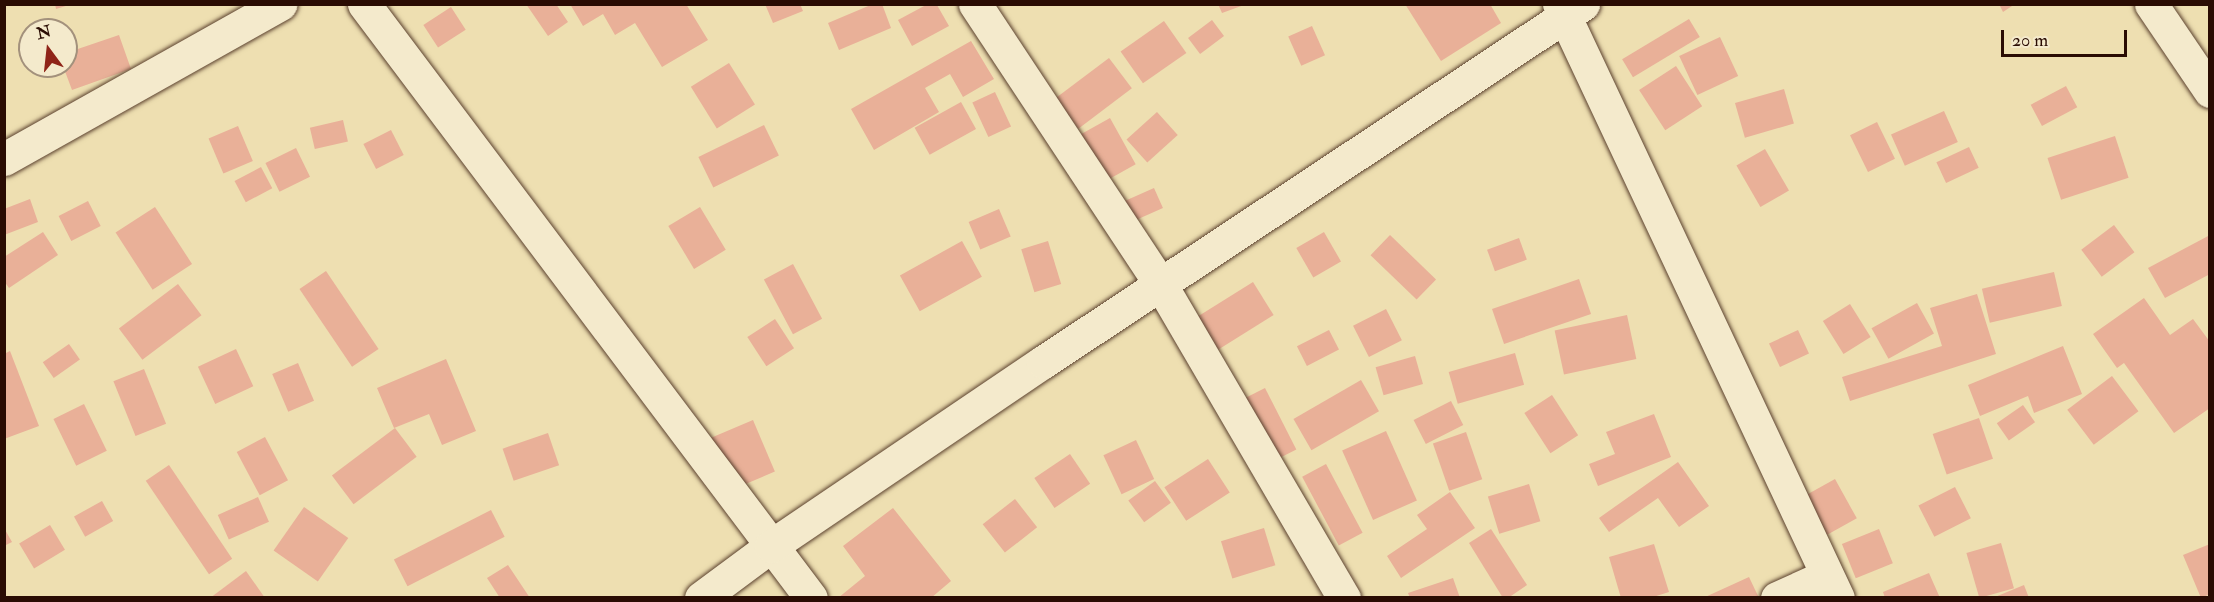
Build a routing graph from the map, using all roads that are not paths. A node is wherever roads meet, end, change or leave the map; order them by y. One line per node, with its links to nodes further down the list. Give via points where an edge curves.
1 (280, 4): 7 (street)
2 (364, 4): 9 (street)
3 (975, 4): 8 (street)
4 (2151, 4): 6 (street)
5 (1570, 9): 8 (street); 10 (street)
6 (2210, 91)
7 (4, 159)
8 (1161, 285): 9 (street); 13 (street)
9 (771, 546): 11 (street); 12 (street)
10 (1832, 587): 14 (street)
11 (701, 597)
12 (811, 597)
13 (1344, 597)
14 (1777, 597)

